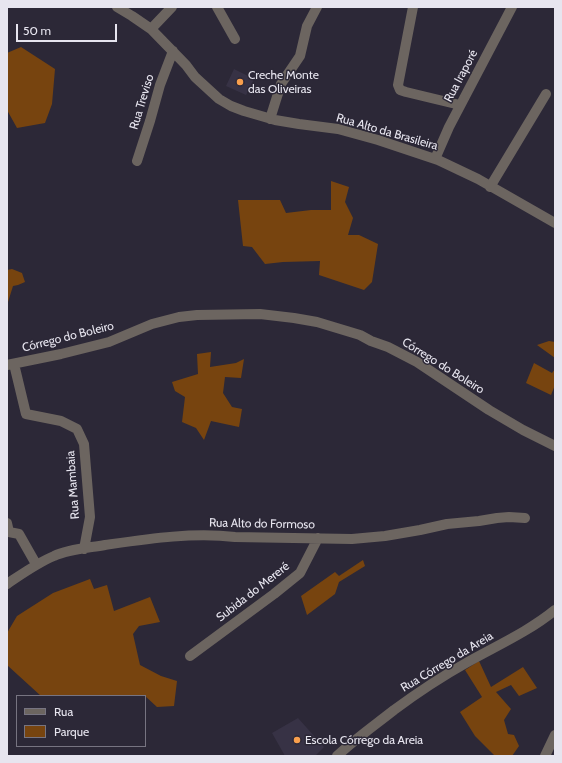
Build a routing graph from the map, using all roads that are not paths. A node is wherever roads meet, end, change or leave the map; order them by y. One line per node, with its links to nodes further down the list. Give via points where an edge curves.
1 (117, 7): 7 (street, Rua Alto da Brasileira)
2 (172, 7): 7 (street)
3 (217, 7): 8 (street)
4 (317, 7): 12 (street, via 306,26 300,56 281,84)
5 (413, 7): 11 (street, via 398,85 400,90)
6 (512, 7): 11 (street, Rua Iraporé)
7 (151, 29): 9 (street, Rua Alto da Brasileira)
8 (235, 39)
9 (173, 51): 12 (street, Rua Alto da Brasileira, via 195,77 219,99 231,106); 14 (street, Rua Treviso)
10 (546, 94): 15 (street)
11 (460, 105): 13 (street, Rua Iraporé)
12 (270, 119): 13 (street, Rua Alto da Brasileira, via 338,129)
13 (435, 159): 15 (street, Rua Alto da Brasileira)
14 (137, 161)
15 (490, 187): 16 (street, Rua Alto da Brasileira)
16 (555, 223)
17 (10, 365): 18 (street, Córrego do Boleiro, via 109,342 152,324 179,317 260,314 294,318 360,335 388,347 417,362 489,410); 22 (street, Rua Mambaia, via 26,414 61,421 77,429 84,444 90,517)
18 (555, 446)
19 (525, 518): 21 (street, Rua Alto do Formoso, via 447,524 371,538)
20 (7, 522): 23 (street, via 9,532 19,534)
21 (318, 538): 22 (street, Rua Alto do Formoso, via 194,536); 26 (street, Subida do Mereré, via 300,573)
22 (84, 548): 23 (street, Rua Alto do Formoso, via 54,555)
23 (36, 564): 24 (street, Rua Alto do Formoso)
24 (7, 584)
25 (555, 610): 28 (street, Rua Córrego da Areia, via 520,634 420,691 369,728)
26 (190, 656)
27 (555, 735): 29 (street)
28 (337, 756)
29 (545, 756)

